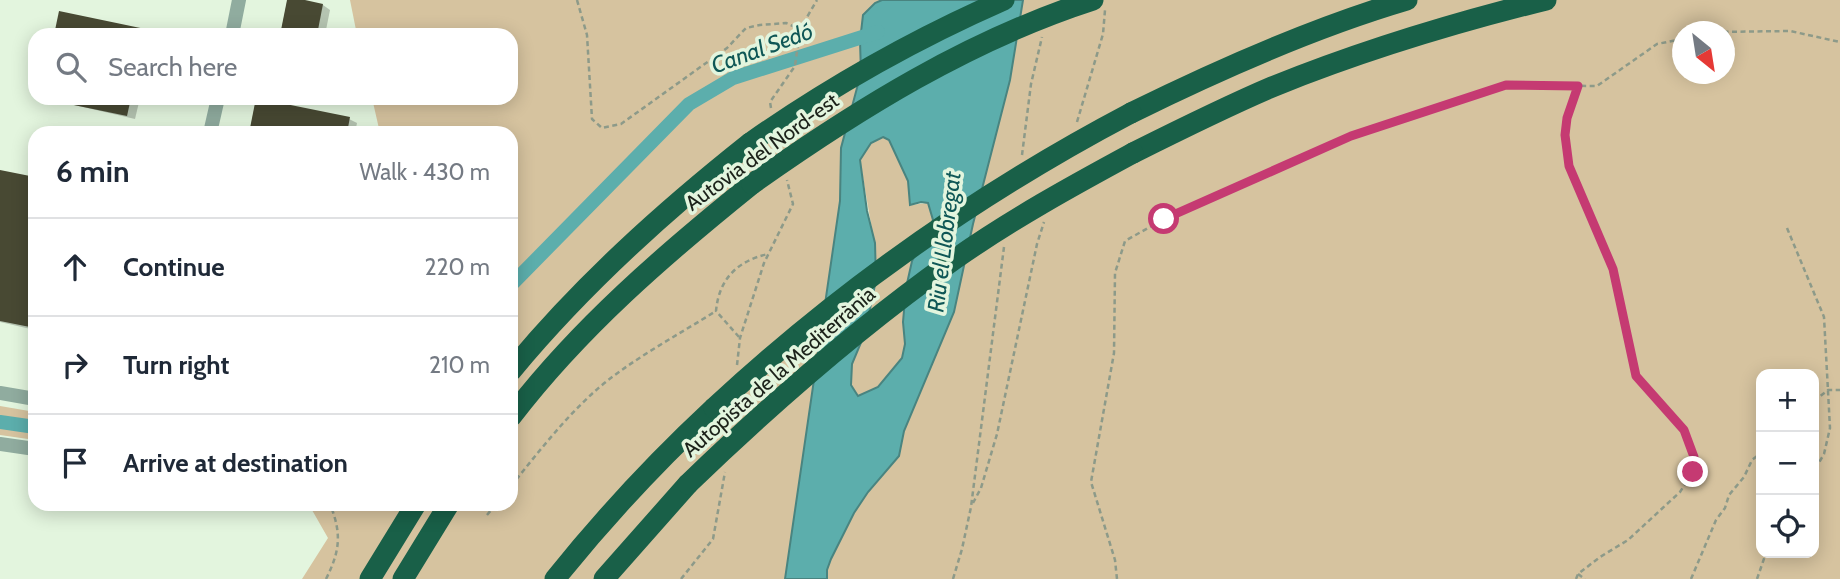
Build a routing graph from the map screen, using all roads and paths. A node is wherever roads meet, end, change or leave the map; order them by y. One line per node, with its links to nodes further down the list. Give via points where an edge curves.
1 (240, 0): 9 (street)
2 (577, 0): 10 (path, via 587,35 592,119 602,128 621,124 727,48 746,28 786,23)
3 (817, 0): 10 (path)
4 (1004, 0): 28 (highway, Autovia del Nord-est, bridge, via 860,73 750,143 613,260)
5 (1093, 0): 35 (highway, Autovia del Nord-est, bridge, via 1015,30 909,82 847,118 752,184 611,306)
6 (1106, 0): 19 (path, via 1103,34)
7 (1407, 0): 53 (highway, Autopista de la Mediterrània, bridge, via 1258,54 1131,113 1007,183 896,257 764,362 665,454)
8 (1546, 0): 54 (highway, Autopista de la Mediterrània, bridge, via 1412,37 1216,111 1025,213 912,290 818,365 688,484)
9 (234, 28)
10 (800, 29): 17 (path, via 795,66 770,102)
11 (1735, 32): 14 (path, via 1790,31)
12 (1672, 41): 15 (path, via 1657,44 1597,86)
13 (1041, 42): 20 (path)
14 (1840, 42)
15 (1578, 86): 49 (path, via 1565,135 1569,166 1613,269 1636,376 1684,430 1694,457 1693,472 1680,492 1629,540); 57 (path, via 1506,85 1351,136 1164,219 1125,241 1115,273 1114,354 1091,482)
16 (217, 105): 18 (street)
17 (773, 114)
18 (212, 126)
19 (1074, 133)
20 (1023, 150)
21 (787, 179): 25 (path, via 793,205)
22 (1045, 220): 42 (path, via 997,434)
23 (1787, 228): 30 (path, via 1824,317)
24 (1003, 251): 42 (path)
25 (768, 254): 26 (path, via 734,269 718,293); 27 (path)
26 (716, 311): 27 (path); 41 (path, via 595,391)
27 (740, 338): 29 (path)
28 (518, 363)
29 (737, 365)
30 (1828, 390): 31 (path); 33 (path); 39 (path, via 1830,428)
31 (1840, 390)
32 (0, 393): 34 (street)
33 (1819, 397)
34 (28, 398)
35 (518, 409)
36 (0, 444): 37 (street)
37 (28, 448)
38 (1756, 457): 60 (path, via 1729,495)
39 (1819, 462)
40 (725, 471): 55 (path, via 713,539)
41 (518, 478)
42 (971, 507): 56 (path)
43 (333, 511): 50 (path, via 338,524 337,557)
44 (412, 511): 51 (highway)
45 (445, 511): 52 (highway)
46 (490, 511): 47 (path)
47 (487, 515)
48 (1764, 558): 61 (path)
49 (1578, 574): 58 (path); 59 (path)
50 (326, 579)
51 (370, 579)
52 (403, 579)
53 (555, 579)
54 (604, 579)
55 (681, 579)
56 (953, 579)
57 (1117, 579)
58 (1576, 579)
59 (1586, 579)
60 (1691, 579)
61 (1757, 579)

